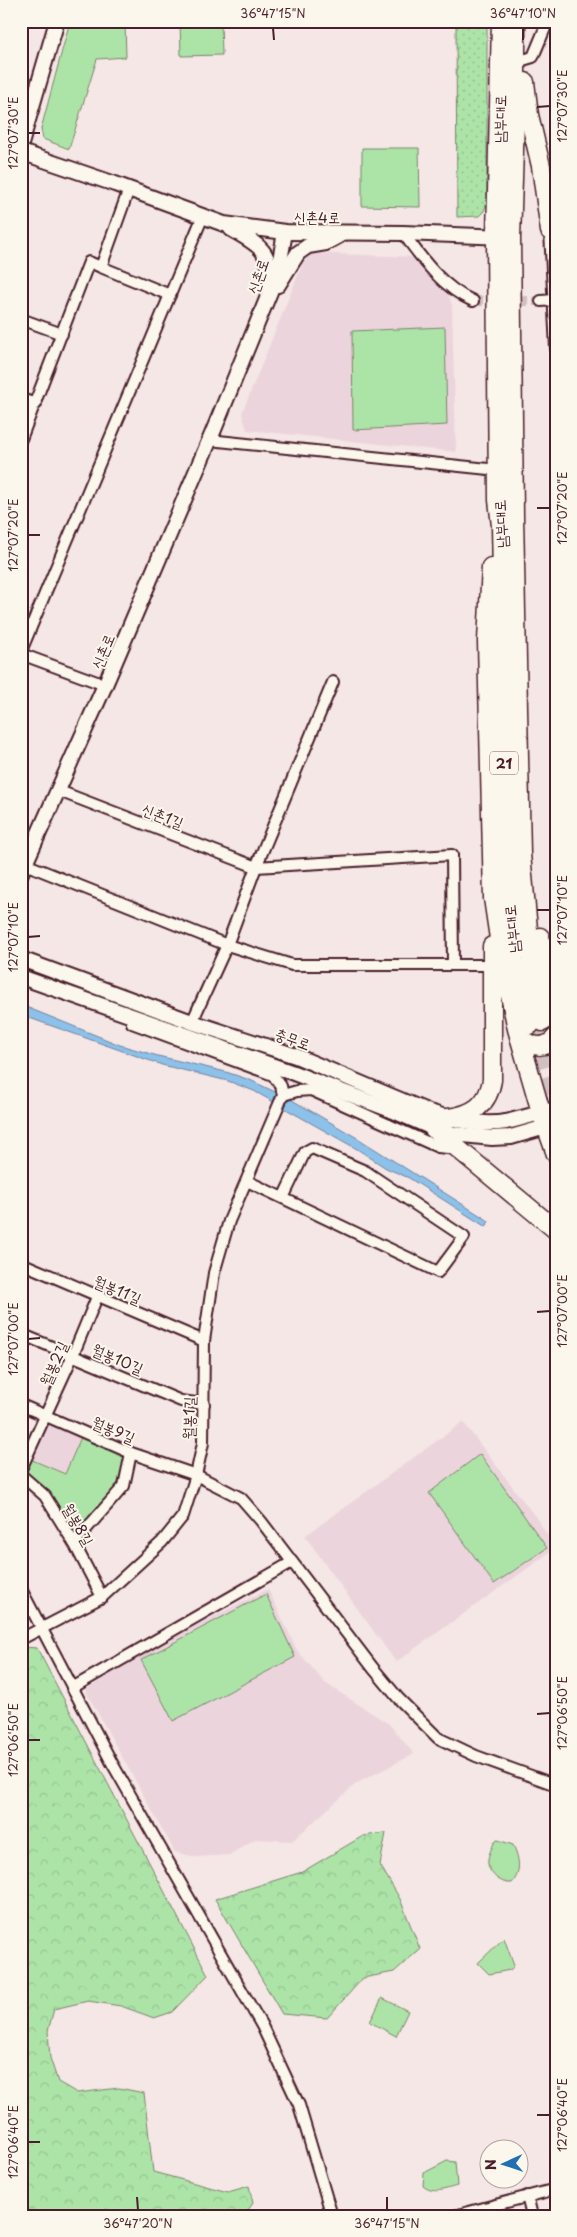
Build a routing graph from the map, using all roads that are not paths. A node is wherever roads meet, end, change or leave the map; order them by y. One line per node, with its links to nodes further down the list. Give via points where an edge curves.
1 (57, 21): 7 (street)
2 (501, 21): 16 (highway, 남부대로)
3 (516, 21): 5 (highway, 남부대로)
4 (548, 21): 6 (street, via 533,57)
5 (516, 41): 6 (highway); 16 (highway, 남부대로)
6 (523, 60): 12 (highway, via 529,115 541,166)
7 (21, 144)
8 (21, 152): 9 (street, 신촌4로)
9 (130, 189): 10 (street, 신촌4로); 17 (street)
10 (203, 216): 11 (street, 신촌4로); 19 (street)
11 (224, 224): 13 (street, 신촌4로); 18 (street, via 259,245 266,255 271,268)
12 (550, 231): 20 (street)
13 (286, 232): 14 (street, 신촌4로); 18 (street, 신촌로, via 278,272)
14 (345, 233): 15 (street, 신촌4로); 18 (street, via 326,243 308,246 298,253 281,282)
15 (403, 233): 16 (street, 신촌4로); 21 (street, via 423,261 461,296)
16 (504, 237): 30 (highway, 남부대로); 46 (highway, 남부대로 / 21, via 514,516 520,854)
17 (101, 267): 19 (street); 24 (street, via 89,262)
18 (269, 294): 29 (street, 신촌로)
19 (170, 295): 32 (street)
20 (554, 300): 22 (street); 25 (street)
21 (473, 301)
22 (541, 301)
23 (21, 319): 24 (street)
24 (62, 334): 27 (street)
25 (556, 350)
26 (21, 399): 27 (street)
27 (36, 404): 28 (street)
28 (21, 439)
29 (209, 440): 30 (street); 34 (street, 신촌로)
30 (498, 470): 31 (highway, 남부대로)
31 (498, 500): 38 (highway, via 491,524 487,641); 46 (highway, 남부대로 / 21, via 503,612 504,864 514,961)
32 (21, 653): 34 (street)
33 (333, 682): 37 (street)
34 (105, 686): 35 (street, 신촌로)
35 (58, 791): 36 (street, 신촌로); 37 (street, 신촌1길)
36 (24, 860): 39 (street)
37 (256, 867): 39 (street); 41 (street, 신촌1길, via 452,855)
38 (493, 898): 42 (highway); 46 (highway, via 501,952)
39 (227, 945): 41 (street, via 292,965); 45 (street)
40 (21, 959): 45 (street, 충무로)
41 (453, 965): 42 (street)
42 (492, 965): 49 (highway, via 490,1090 480,1107 471,1113)
43 (21, 977): 44 (street)
44 (80, 997): 48 (street, via 99,1009 141,1026 273,1075); 51 (street, via 291,1072)
45 (192, 1022): 49 (street, 충무로, via 296,1056)
46 (537, 1025): 47 (highway, via 533,1046 543,1046); 50 (highway)
47 (556, 1038)
48 (283, 1095): 53 (street, via 311,1090 438,1148); 55 (street, 월봉1길)
49 (448, 1118): 50 (street, 충무로, via 491,1123)
50 (550, 1118): 51 (street, via 511,1137 454,1134); 54 (highway)
51 (433, 1128): 53 (highway)
52 (556, 1144): 54 (highway)
53 (459, 1149): 57 (highway)
54 (556, 1154)
55 (247, 1181): 56 (street); 61 (street, 월봉1길, via 229,1221 214,1273)
56 (283, 1198): 56 (street, via 438,1272 464,1237 365,1171 312,1148 305,1152)
57 (556, 1230)
58 (21, 1263): 59 (street, 월봉11길)
59 (98, 1297): 61 (street, 월봉11길); 62 (street, 월봉2길)
60 (21, 1334): 62 (street, 월봉10길)
61 (204, 1341): 63 (street, 월봉1길)
62 (73, 1356): 63 (street, 월봉10길, via 182,1401); 65 (street, 월봉2길)
63 (204, 1404): 69 (street, 월봉1길, via 203,1443)
64 (21, 1405): 65 (street, 월봉9길)
65 (46, 1416): 66 (street, 월봉9길); 67 (street, 월봉2길)
66 (131, 1453): 69 (street, 월봉9길); 70 (street, via 124,1486)
67 (21, 1469)
68 (21, 1475): 70 (street, 월봉8길, via 45,1496)
69 (196, 1475): 71 (street, 월봉9길, via 241,1498); 73 (street, 월봉1길, via 183,1516 162,1542)
70 (74, 1543): 73 (street, 월봉8길)
71 (292, 1562): 76 (street); 77 (street, 월봉9길, via 391,1690 438,1738 476,1756)
72 (21, 1589): 74 (street)
73 (102, 1597): 74 (street, 월봉1길)
74 (41, 1629): 75 (street, 월봉1길); 76 (street)
75 (21, 1639)
76 (72, 1688): 80 (street, via 262,2026 300,2105)
77 (556, 1785)
78 (556, 2189): 79 (street)
79 (527, 2196): 81 (street); 82 (street)
80 (332, 2216)
81 (454, 2216)
82 (532, 2216)

